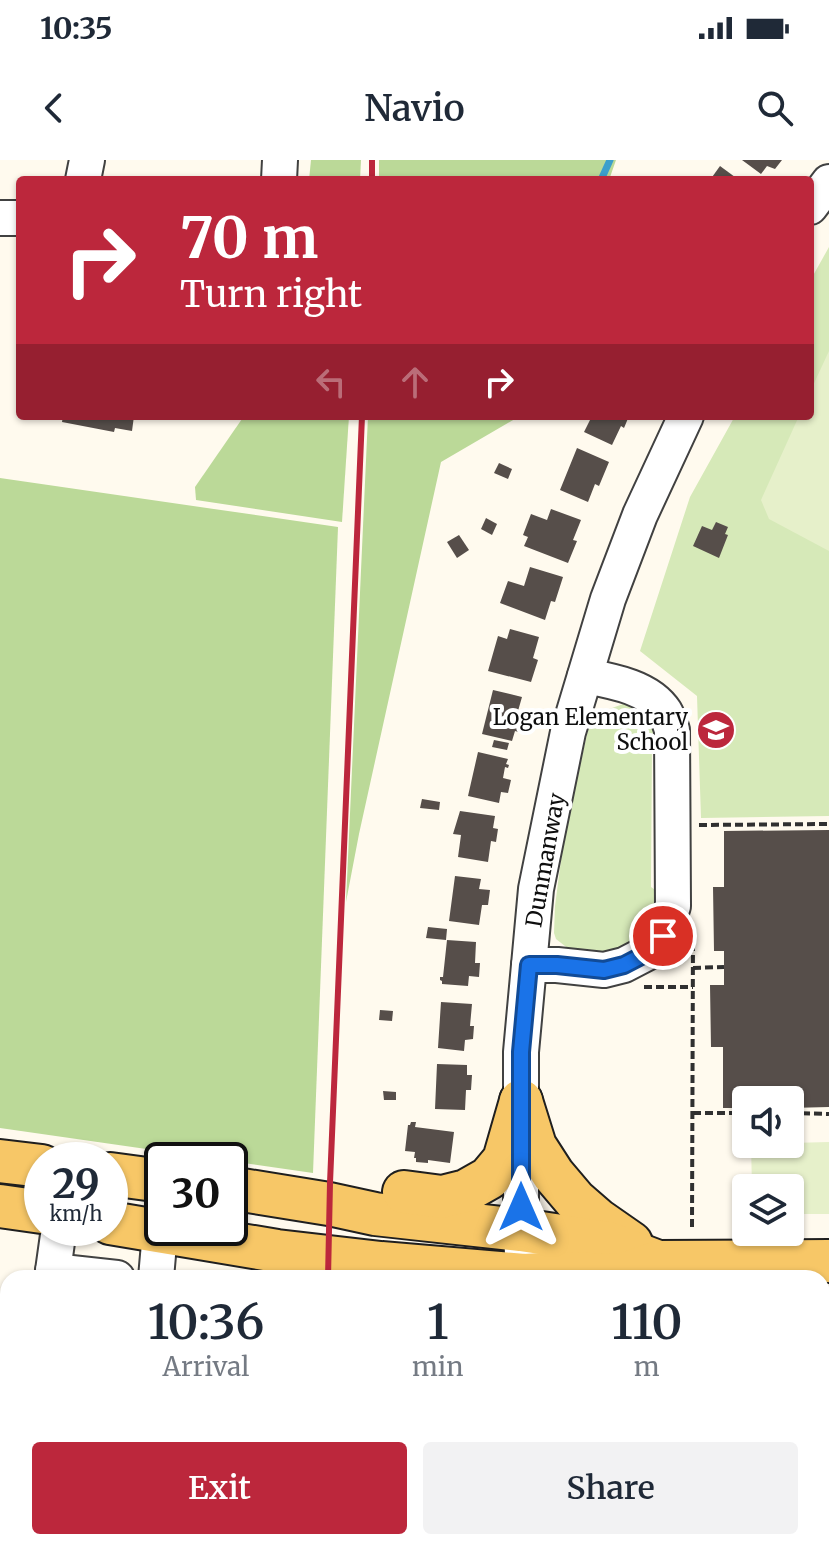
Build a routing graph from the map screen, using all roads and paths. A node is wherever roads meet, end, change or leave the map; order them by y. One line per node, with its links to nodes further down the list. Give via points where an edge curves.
1 (829, 182): 2 (street)
2 (814, 202)
3 (684, 420): 4 (street, Dunmanway, via 640,515)
4 (585, 676): 7 (street, Dunmanway, via 539,875); 7 (street, via 651,696 666,713 672,730 673,906 663,936 649,952 624,965 604,970)
5 (829, 824): 6 (path)
6 (694, 825)
7 (529, 965): 10 (street, Dunmanway)
8 (724, 967): 9 (path)
9 (693, 968)
10 (521, 1101): 15 (main road, via 504,1160 489,1178 463,1192 442,1197 330,1183); 20 (street, Dunmanway); 32 (main road, via 535,1146 553,1174 598,1220)
11 (693, 1113): 12 (path)
12 (732, 1113)
13 (804, 1113): 14 (path)
14 (829, 1114)
15 (248, 1187)
16 (248, 1191): 20 (main road, via 375,1214)
17 (0, 1206): 18 (main road)
18 (24, 1209)
19 (248, 1230): 20 (main road, via 325,1232 484,1252 503,1248)
20 (521, 1230): 30 (street, Dunmanway); 31 (main road, via 608,1243)
21 (61, 1246): 26 (street)
22 (164, 1246): 27 (street)
23 (246, 1246): 24 (main road)
24 (277, 1251): 28 (main road); 29 (main road)
25 (829, 1261): 33 (main road)
26 (64, 1270)
27 (158, 1270)
28 (330, 1270)
29 (458, 1270)
30 (524, 1270)
31 (635, 1270)
32 (636, 1270)
33 (755, 1270)

